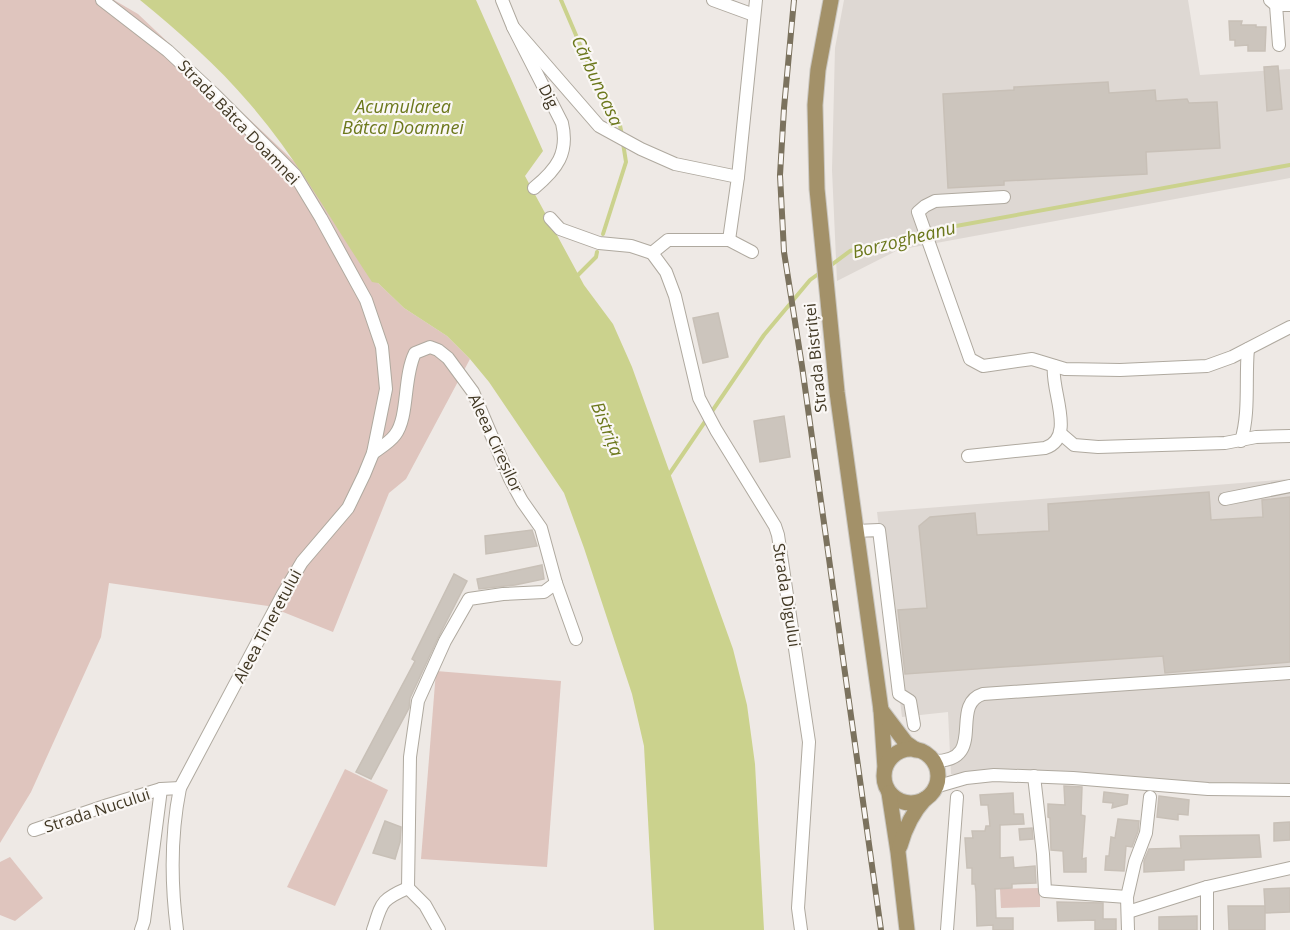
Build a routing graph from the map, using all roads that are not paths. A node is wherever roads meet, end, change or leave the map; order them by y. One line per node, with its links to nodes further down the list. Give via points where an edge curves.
1 (102, 0): 18 (street, Strada Bâtca Doamnei, via 168,51 295,175)
2 (502, 0): 9 (street, Dig)
3 (713, 0): 8 (street)
4 (756, 0): 8 (street)
5 (831, 0): 29 (main road, Strada Bistriței, via 815,105 817,178 826,296)
6 (1273, 3): 7 (street); 10 (street)
7 (1290, 5)
8 (754, 15): 11 (street)
9 (513, 27): 11 (street, via 599,126 675,164); 12 (street, Dig, via 562,123 566,139 560,159)
10 (1279, 45)
11 (738, 177): 15 (street)
12 (534, 188)
13 (1004, 197): 21 (street, via 935,201 918,212 970,359 983,366 1032,359)
14 (550, 218): 17 (street, via 560,229 599,243 631,246)
15 (729, 240): 16 (street); 17 (street, via 668,240)
16 (752, 252)
17 (652, 254): 58 (street, Strada Digului, via 666,272 675,296 702,404 778,535 809,742 798,908)
18 (366, 300): 25 (street, Aleea Tineretului, via 382,347 386,389)
19 (1290, 327): 20 (street)
20 (1248, 349): 21 (street, via 1207,366 1120,370); 24 (street, via 1246,424)
21 (1054, 366): 22 (street)
22 (1060, 433): 24 (street, via 1074,445 1098,447); 26 (street, via 1058,441 1045,448)
23 (1290, 436): 24 (street)
24 (1241, 441)
25 (373, 453): 30 (street, Aleea Cireșilor, via 396,435 415,353 430,347 438,350 473,392 510,479 541,528); 40 (street, Aleea Tineretului, via 348,508 302,562 283,594)
26 (968, 456)
27 (1290, 486): 28 (street)
28 (1225, 499)
29 (856, 531): 33 (main road, Strada Bistriței); 34 (street, via 879,530 899,694 910,701)
30 (556, 583): 31 (street, Aleea Cireșilor); 51 (street, via 544,592 469,599 445,641 418,701 410,758)
31 (576, 639)
32 (1290, 673): 36 (street, via 983,694 968,709 962,752 945,761)
33 (881, 710): 35 (main road, Strada Bistriței); 37 (main road, Strada Bistriței)
34 (914, 725)
35 (916, 750): 36 (main road); 37 (main road, via 900,751)
36 (933, 761): 39 (main road, via 937,769)
37 (885, 768): 43 (main road)
38 (1034, 776): 39 (street, via 966,778); 42 (street, via 1208,789); 52 (street, via 1045,891)
39 (936, 787): 46 (main road)
40 (180, 788): 41 (street, Strada Nucului); 55 (street, Aleea Tineretului, via 173,898)
41 (161, 789): 47 (street, Strada Nucului); 54 (street)
42 (1290, 790)
43 (889, 793): 46 (main road, via 910,804); 48 (main road)
44 (957, 797): 60 (street)
45 (1150, 798): 52 (street, via 1146,833)
46 (925, 800): 48 (main road, via 914,811)
47 (34, 830)
48 (898, 852): 59 (main road)
49 (1290, 868): 50 (street)
50 (1207, 887): 53 (street); 62 (street)
51 (408, 888): 56 (street, via 382,903); 57 (street, via 425,905)
52 (1127, 897): 53 (street)
53 (1128, 912): 61 (street)
54 (141, 930)
55 (177, 930)
56 (373, 930)
57 (439, 930)
58 (801, 930)
59 (906, 930)
60 (946, 930)
61 (1128, 930)
62 (1206, 930)

